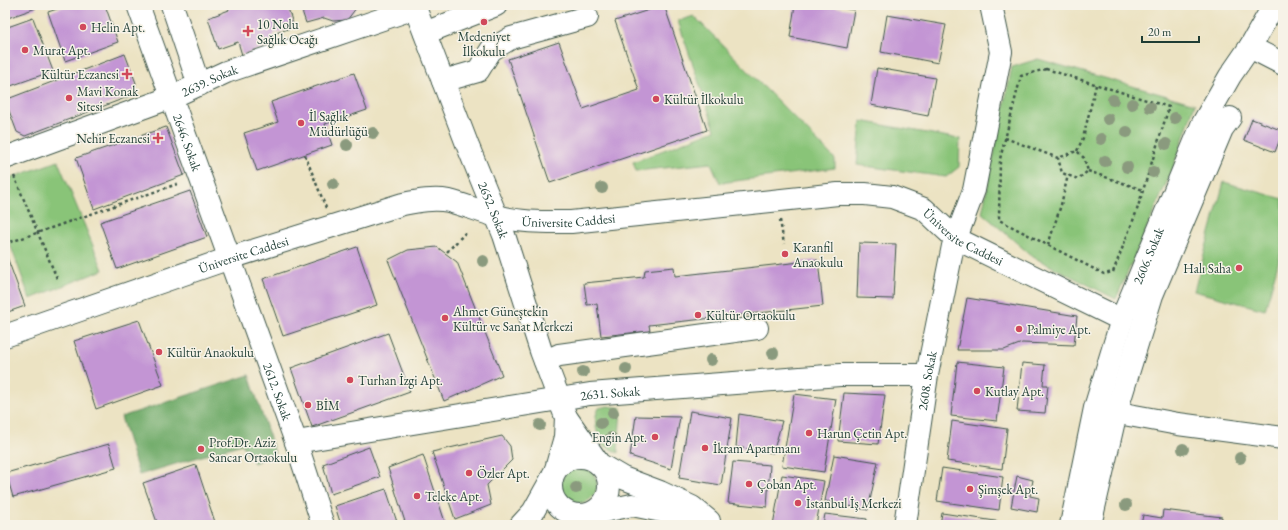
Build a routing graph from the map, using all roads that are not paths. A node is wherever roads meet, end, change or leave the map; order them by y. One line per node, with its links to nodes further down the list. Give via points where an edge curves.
1 (138, 5): 13 (street, 2646. Sokak)
2 (172, 5): 12 (street)
3 (496, 5): 8 (street)
4 (990, 5): 17 (street, 2608. Sokak, via 1001,52 995,136)
5 (414, 6): 8 (street, 2652. Sokak); 12 (street, 2639. Sokak, via 226,72)
6 (1277, 10): 9 (street, 2606. Sokak)
7 (586, 17): 11 (street, via 511,38 490,50 478,71)
8 (424, 33): 11 (street, 2652. Sokak)
9 (1250, 47): 10 (street); 19 (street, 2606. Sokak, via 1202,125)
10 (1283, 64)
11 (442, 81): 16 (street, 2652. Sokak)
12 (199, 85): 13 (street, 2639. Sokak)
13 (172, 97): 15 (street, 2639. Sokak); 18 (street, 2646. Sokak)
14 (1230, 118): 26 (street, via 1222,129 1152,295)
15 (5, 156)
16 (497, 216): 17 (street, Üniversite Caddesi, via 519,221 571,222 838,194 865,194 892,197 924,209); 18 (street, Üniversite Caddesi, via 449,201 426,200 403,204); 22 (street, 2652. Sokak)
17 (955, 238): 19 (street, Üniversite Caddesi); 23 (street, 2608. Sokak)
18 (230, 258): 21 (street, Üniversite Caddesi); 28 (street, 2612. Sokak)
19 (1122, 320): 25 (street, 2606. Sokak)
20 (757, 328): 22 (street, via 558,355)
21 (5, 336)
22 (545, 361): 24 (street, 2652. Sokak)
23 (927, 375): 24 (street, 2631. Sokak, via 832,375 590,394); 36 (street, 2608. Sokak)
24 (563, 408): 28 (street, 2631. Sokak); 29 (street); 30 (street, via 565,437)
25 (1095, 408): 26 (street); 37 (street, 2606. Sokak)
26 (1116, 412): 27 (street, via 1178,424); 38 (street)
27 (1283, 438)
28 (296, 442): 33 (street, 2612. Sokak)
29 (598, 464): 30 (street, via 580,457 562,463); 31 (street, via 605,471 609,481 606,500 599,508); 32 (street, via 623,478 692,507)
30 (554, 474): 31 (street, via 550,487 554,500 563,511); 34 (street, via 533,512)
31 (581, 514): 32 (street, via 632,505 656,508); 35 (street)
32 (713, 523)
33 (323, 525)
34 (521, 525)
35 (534, 525)
36 (905, 525)
37 (1071, 525)
38 (1090, 525)

